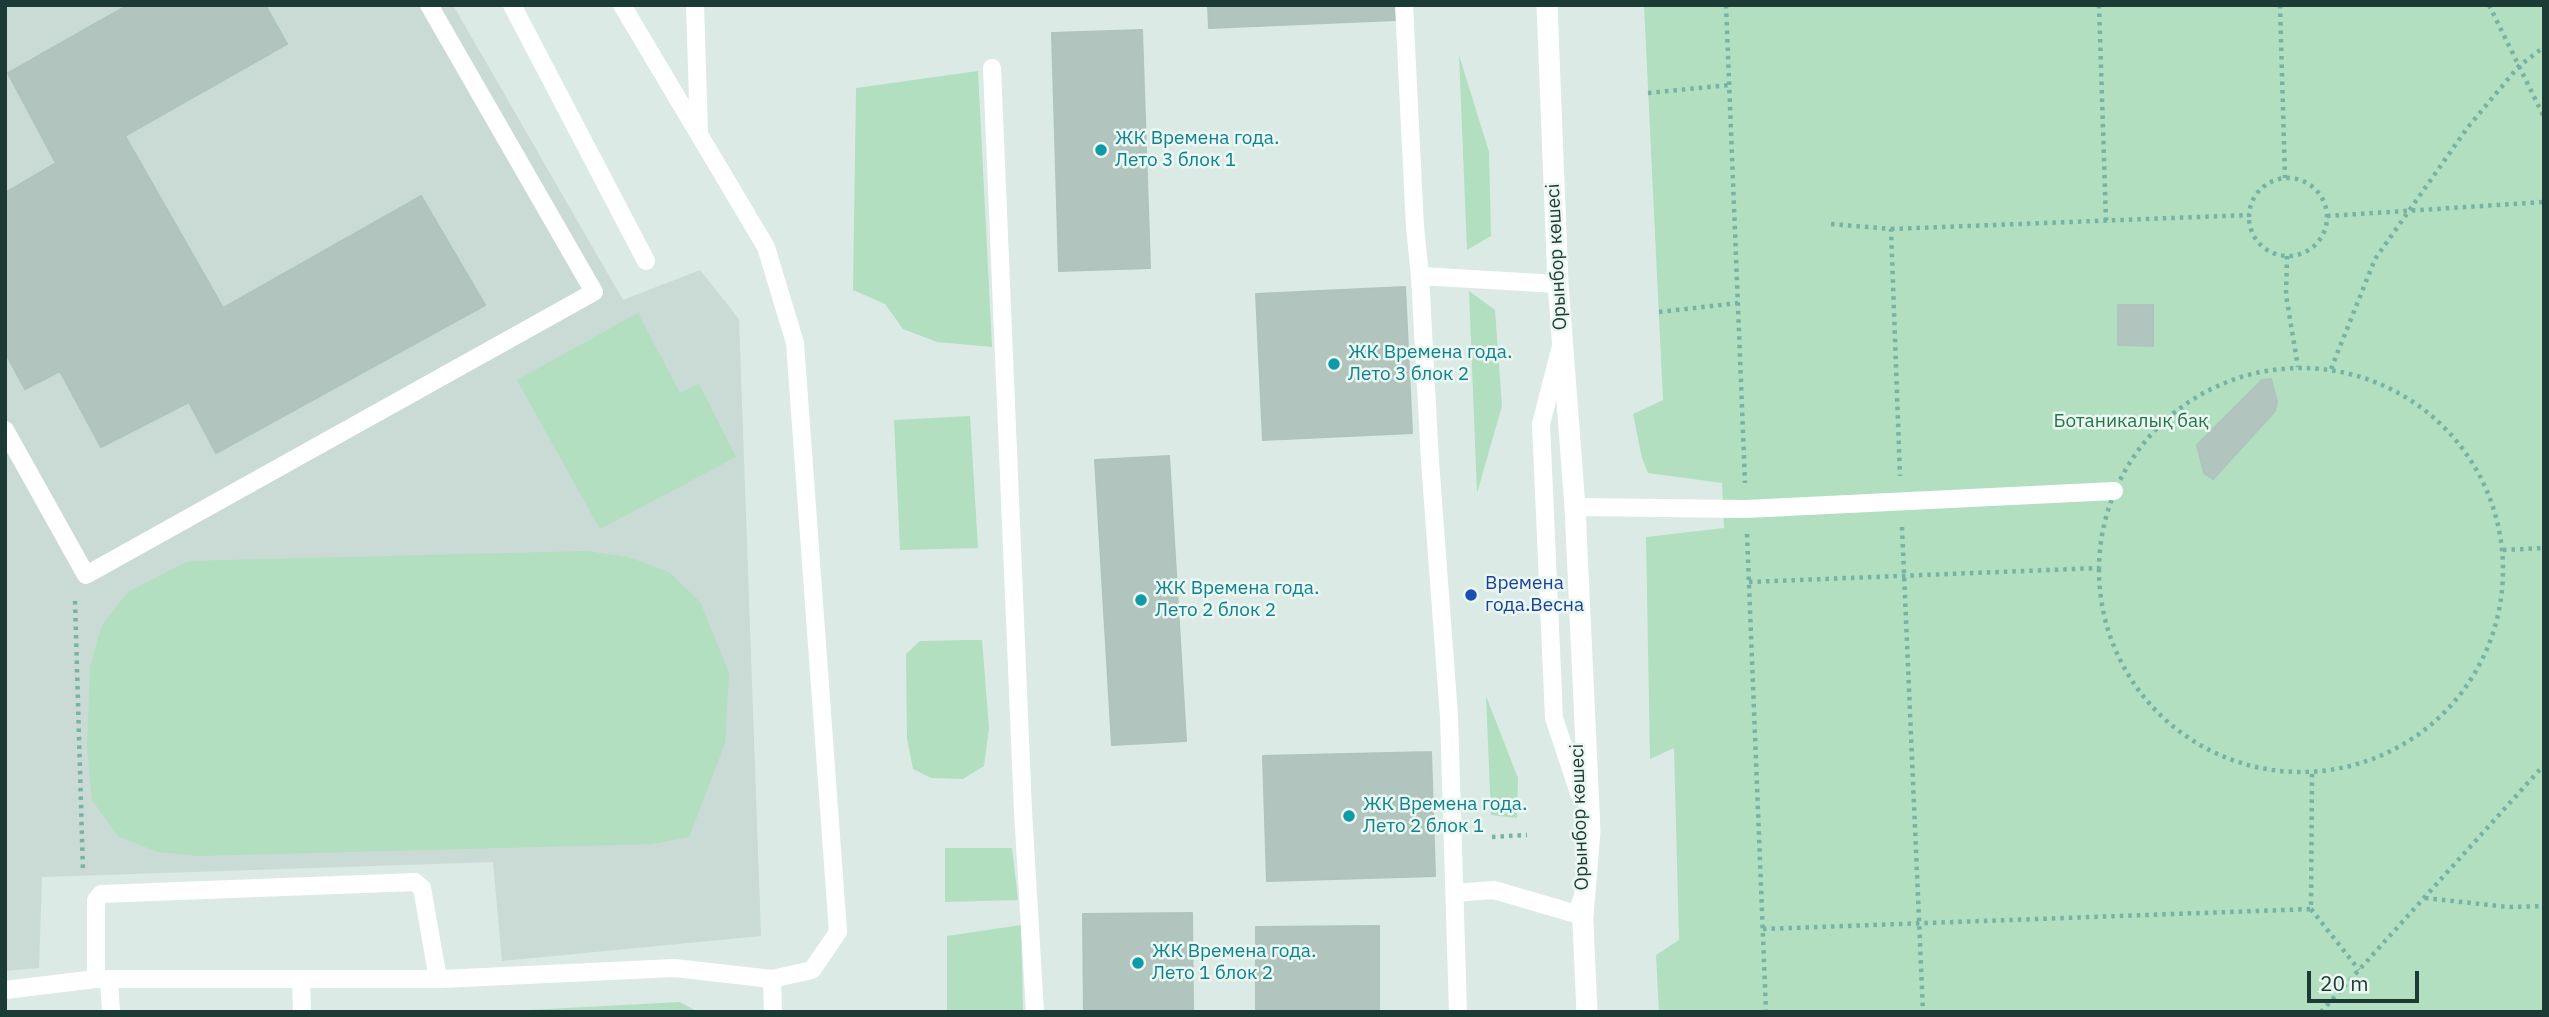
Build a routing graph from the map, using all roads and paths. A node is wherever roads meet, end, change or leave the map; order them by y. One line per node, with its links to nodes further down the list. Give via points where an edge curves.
1 (429, 5): 41 (lane, via 594,292)
2 (512, 5): 26 (lane)
3 (622, 5): 16 (lane)
4 (695, 5): 16 (lane)
5 (1404, 5): 27 (lane)
6 (1548, 5): 28 (street, Орынбор көшесі)
7 (2099, 5): 22 (path)
8 (2280, 5): 17 (path)
9 (2489, 5): 11 (path)
10 (2544, 47): 11 (path)
11 (2519, 66): 15 (path); 19 (path, via 2468,127)
12 (992, 68): 66 (lane)
13 (1729, 85): 14 (path)
14 (1648, 93)
15 (2544, 117)
16 (700, 135): 60 (lane, via 766,247 795,343 838,932 812,971)
17 (2285, 178): 20 (path, via 2262,187); 21 (path, via 2298,179 2318,192)
18 (2544, 202): 19 (path)
19 (2409, 211): 21 (path); 33 (path, via 2375,259)
20 (2249, 215): 22 (path); 25 (path, via 2254,237 2262,247)
21 (2327, 216): 25 (path, via 2320,240 2300,254)
22 (2106, 221): 24 (path)
23 (1831, 225): 24 (path)
24 (1891, 229): 36 (path)
25 (2287, 256): 32 (path, via 2286,295)
26 (646, 261)
27 (1420, 276): 28 (lane); 50 (lane, via 1449,716)
28 (1558, 284): 31 (street, Орынбор көшесі)
29 (1738, 303): 30 (path)
30 (1659, 312)
31 (1562, 344): 37 (street, Орынбор көшесі); 46 (lane, via 1541,424 1554,718)
32 (2298, 367): 33 (path); 35 (path, via 2264,370 2202,393 2150,435)
33 (2331, 369): 39 (path, via 2394,390 2423,407 2448,430 2485,485)
34 (5, 429): 41 (lane)
35 (2114, 491): 36 (lane); 40 (path, via 2104,523)
36 (1901, 502): 37 (lane, via 1746,509); 42 (path)
37 (1575, 508): 46 (street, Орынбор көшесі); 54 (street, Орынбор көшесі, via 1590,831)
38 (2544, 548): 39 (path)
39 (2503, 550): 45 (path, via 2498,617 2473,678 2453,705 2401,747 2370,761)
40 (2099, 568): 42 (path); 45 (path, via 2099,590 2117,654 2154,710 2207,750 2239,763 2271,771)
41 (86, 575): 49 (path, via 75,600)
42 (1904, 576): 43 (path); 55 (path)
43 (1749, 582)
44 (2544, 765): 51 (path)
45 (2312, 772): 53 (path)
46 (1579, 793): 54 (street, Орынбор көшесі)
47 (1527, 835): 48 (path)
48 (1492, 837)
49 (83, 875)
50 (1454, 893): 54 (lane, via 1494,890); 67 (lane)
51 (2424, 898): 52 (path); 57 (path)
52 (2544, 906)
53 (2311, 909): 55 (path); 57 (path)
54 (1583, 916): 68 (street, Орынбор көшесі)
55 (1918, 924): 56 (path); 69 (path)
56 (1763, 929)
57 (2359, 970): 70 (path)
58 (301, 979): 59 (lane); 61 (lane); 64 (lane)
59 (438, 979): 60 (lane, via 674,968); 61 (lane, via 422,888 415,882 101,894 96,900)
60 (772, 979): 65 (lane)
61 (103, 980): 62 (lane); 63 (lane)
62 (5, 990)
63 (111, 1012)
64 (302, 1012)
65 (773, 1012)
66 (1035, 1012)
67 (1458, 1012)
68 (1587, 1012)
69 (1923, 1012)
70 (2321, 1012)

